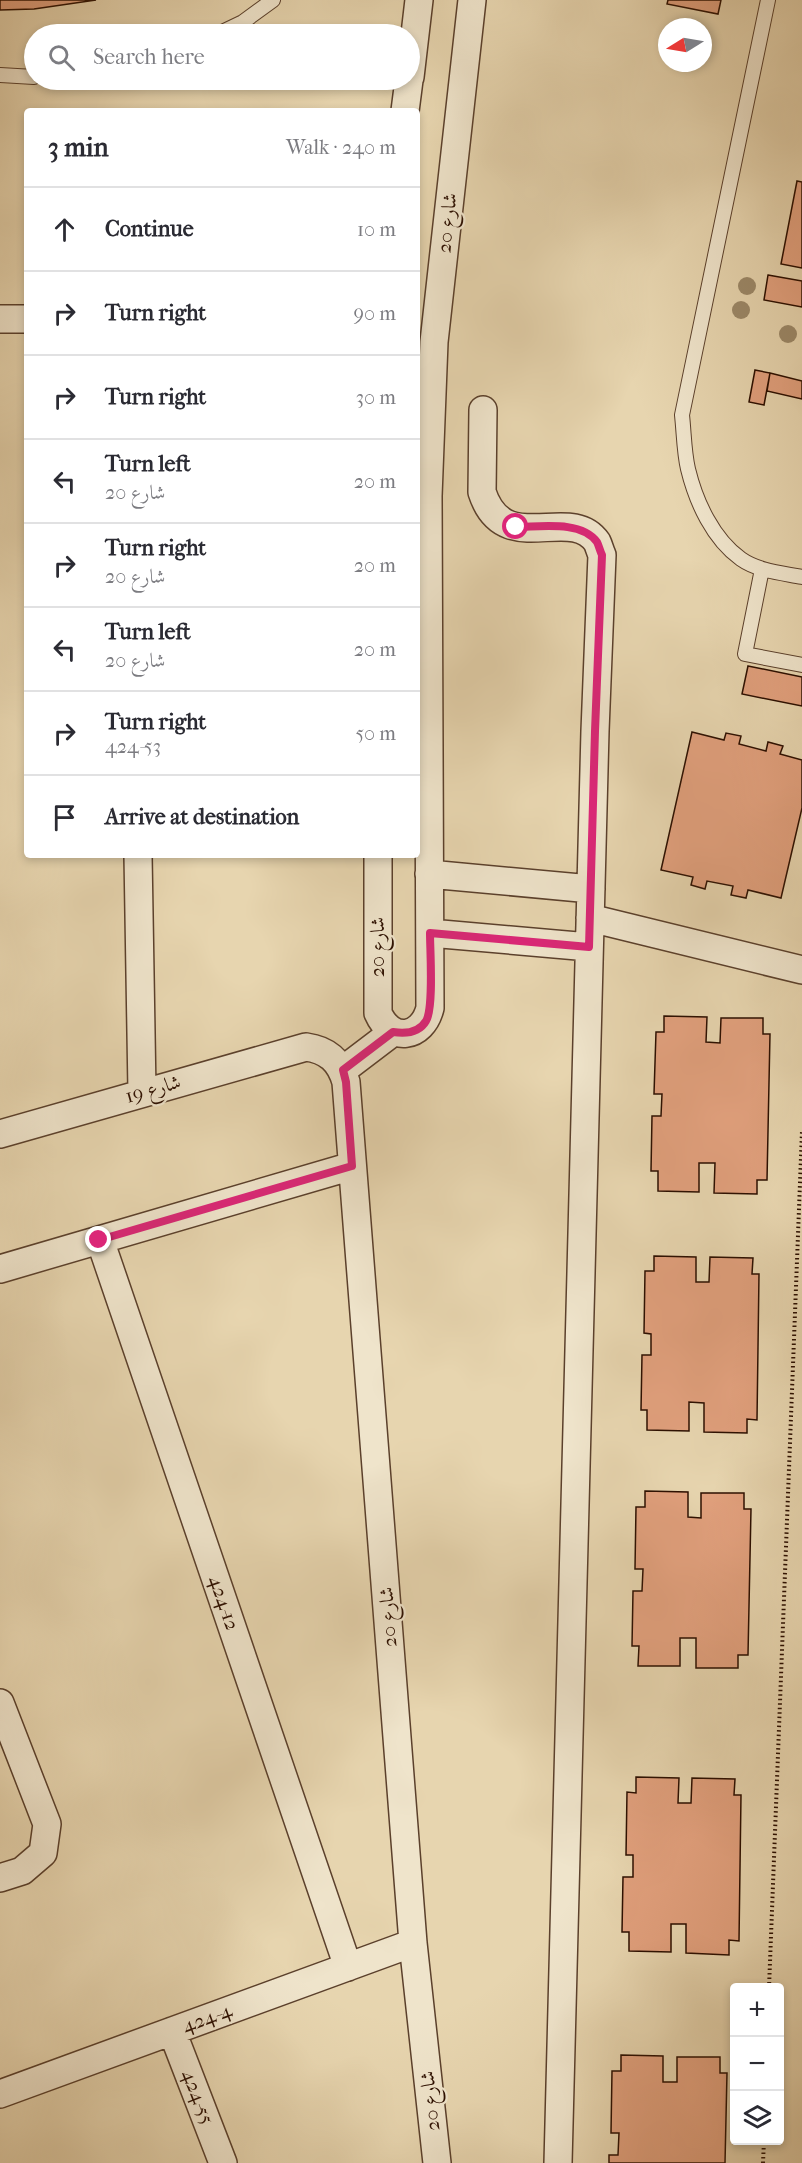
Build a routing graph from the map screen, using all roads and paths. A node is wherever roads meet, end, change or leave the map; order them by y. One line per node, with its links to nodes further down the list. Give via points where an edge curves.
1 (273, 0): 5 (lane)
2 (419, 0): 6 (street)
3 (472, 0): 19 (street, شارع 20, via 434,342 428,496)
4 (768, 0): 14 (lane, via 682,415 688,469 702,509 719,539 741,559)
5 (239, 24)
6 (416, 24)
7 (0, 75): 8 (lane)
8 (24, 76)
9 (408, 90): 10 (street)
10 (405, 108)
11 (0, 319): 12 (street)
12 (24, 319)
13 (483, 410): 20 (street, via 482,492 494,515 516,527 585,532 602,555)
14 (762, 569): 15 (lane); 16 (lane, via 745,654)
15 (802, 577)
16 (802, 665)
17 (138, 858): 27 (street)
18 (378, 858): 25 (street, شارع 20, via 378,1013)
19 (429, 874): 20 (street); 22 (street, شارع 20)
20 (591, 889): 21 (street)
21 (590, 918): 23 (street); 24 (street)
22 (430, 933): 23 (street); 25 (street, شارع 20, via 427,1020 418,1030 406,1034)
23 (589, 947): 43 (street)
24 (802, 970)
25 (393, 1032): 26 (street, شارع 20)
26 (343, 1070): 27 (street, شارع 19, via 328,1053 306,1047); 30 (street, شارع 20)
27 (142, 1092): 29 (street, شارع 19)
28 (802, 1131): 37 (path)
29 (0, 1134)
30 (352, 1166): 31 (street); 35 (street, شارع 20)
31 (99, 1240): 32 (street); 36 (street, 424-12)
32 (0, 1269)
33 (0, 1703): 34 (street, via 47,1824 44,1853 22,1871)
34 (0, 1878)
35 (413, 1943): 36 (street, 424-4); 42 (street, شارع 20)
36 (348, 1967): 38 (street, 424-4)
37 (769, 1983)
38 (172, 2031): 39 (street, 424-4); 41 (street, 424-55)
39 (0, 2094)
40 (764, 2145): 44 (path)
41 (223, 2163)
42 (437, 2163)
43 (558, 2163)
44 (763, 2163)

